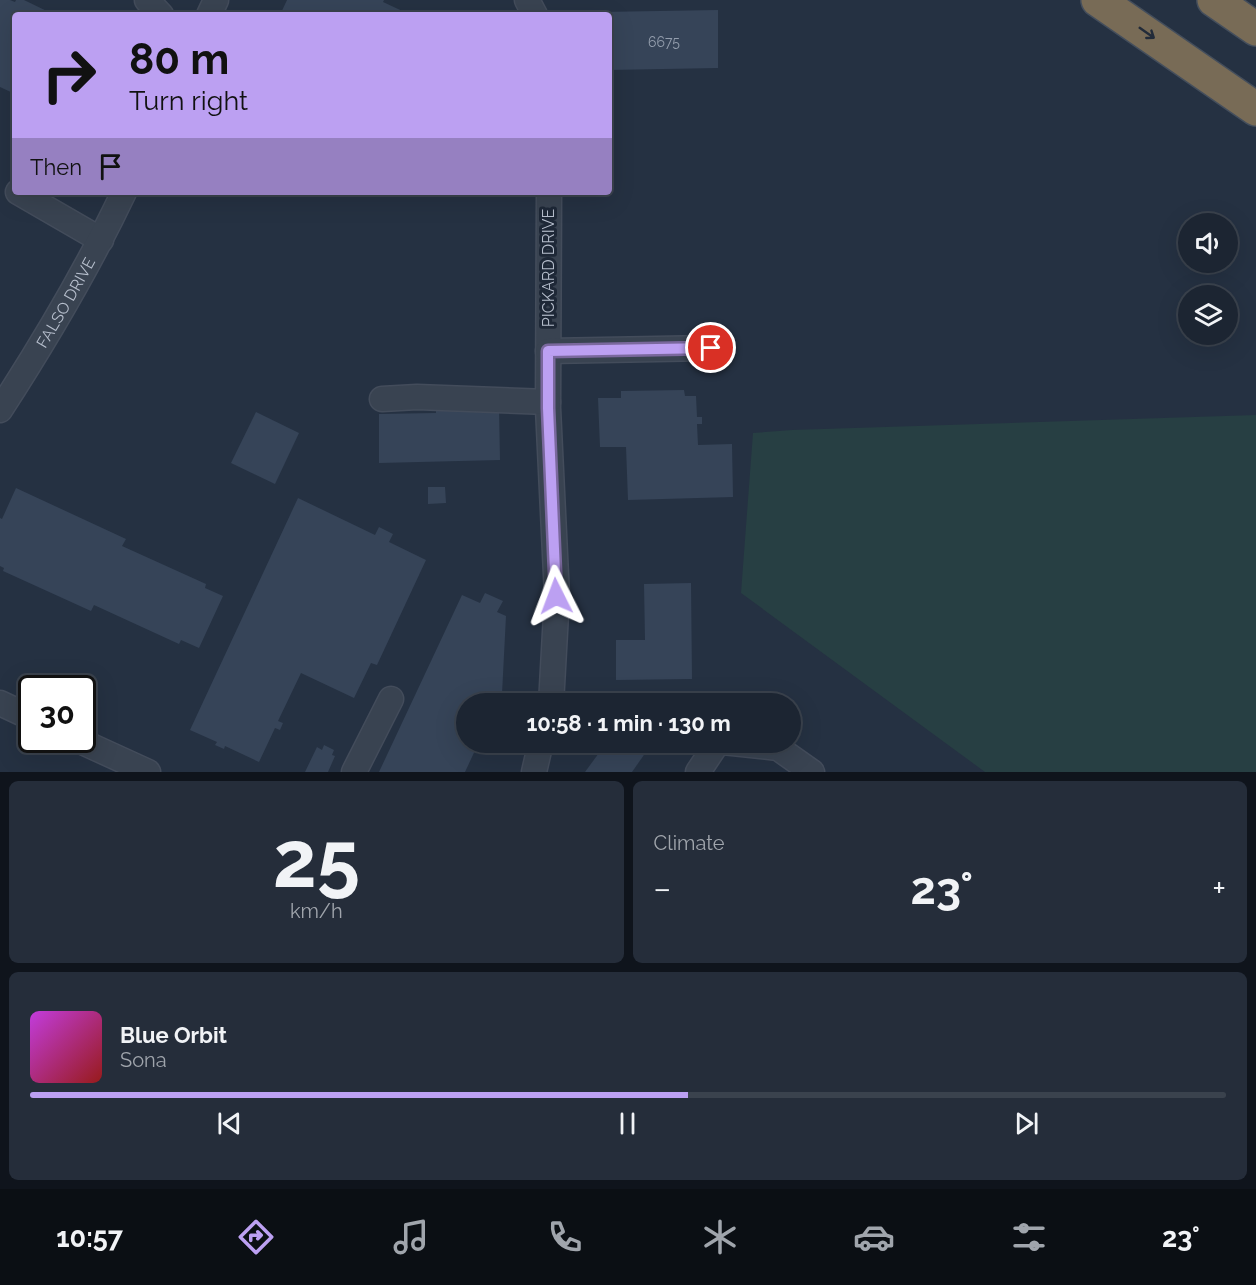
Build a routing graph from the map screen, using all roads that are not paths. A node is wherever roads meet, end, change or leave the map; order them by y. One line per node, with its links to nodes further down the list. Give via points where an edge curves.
1 (147, 0): 4 (street)
2 (1098, 0): 6 (highway, one-way to 6)
3 (1214, 0): 5 (highway)
4 (158, 12)
5 (1256, 29)
6 (1256, 108)
7 (23, 195): 10 (street)
8 (123, 195): 10 (street, FALSO DRIVE)
9 (549, 195): 12 (street, PICKARD DRIVE)
10 (101, 240): 15 (street, FALSO DRIVE, via 46,339)
11 (711, 348): 12 (street)
12 (548, 351): 14 (street, PICKARD DRIVE)
13 (382, 399): 14 (street)
14 (548, 402): 16 (street, PICKARD DRIVE, via 556,596)
15 (0, 410)
16 (552, 693)
17 (391, 699): 25 (street)
18 (0, 703): 19 (street)
19 (18, 711)
20 (96, 748): 24 (street)
21 (538, 753): 26 (street)
22 (711, 753): 27 (street)
23 (785, 753): 28 (street)
24 (148, 772)
25 (354, 772)
26 (534, 772)
27 (698, 772)
28 (812, 772)

